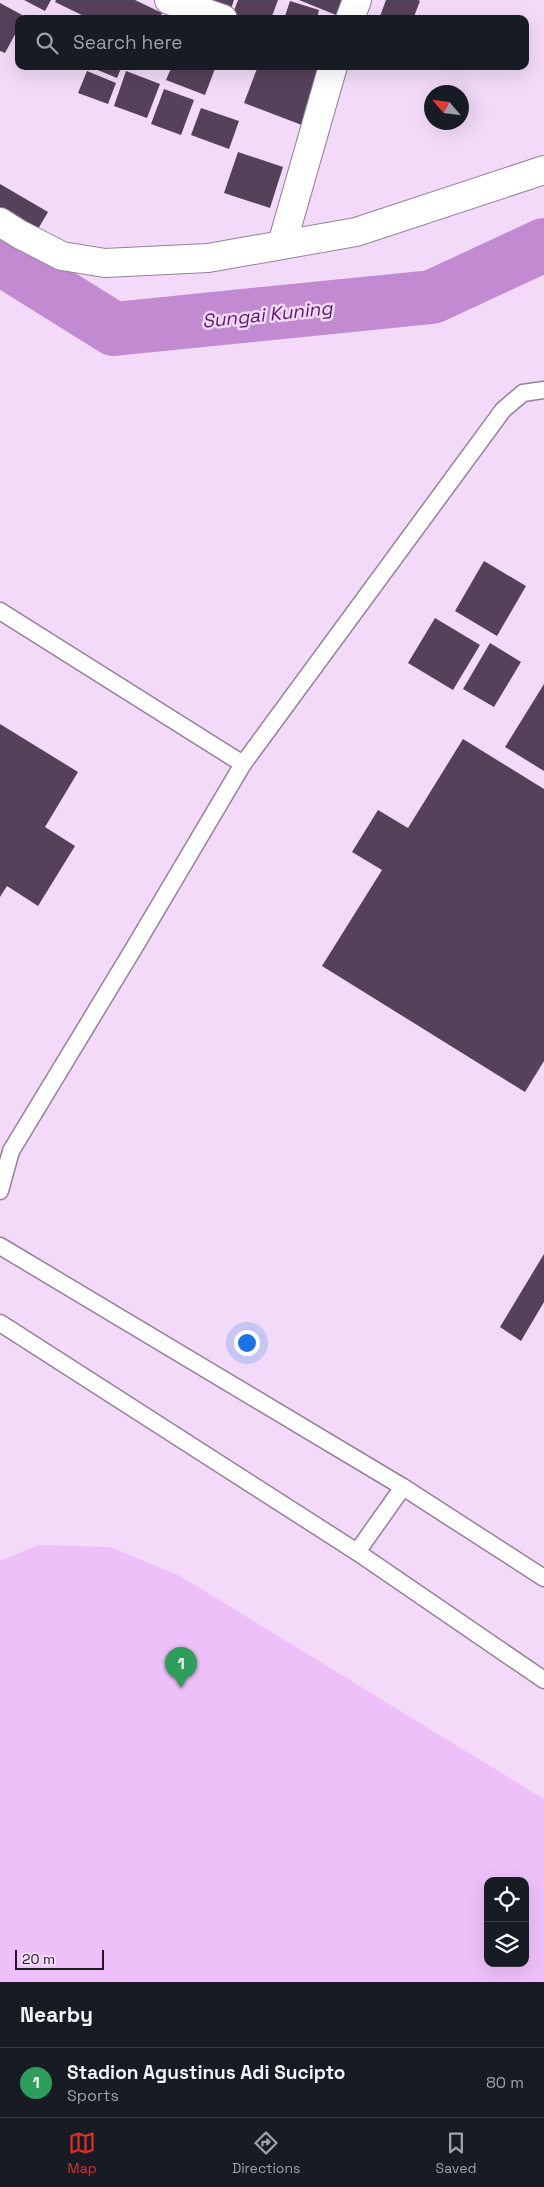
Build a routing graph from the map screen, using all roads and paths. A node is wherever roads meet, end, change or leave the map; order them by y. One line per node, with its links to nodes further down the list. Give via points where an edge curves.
1 (169, 0): 3 (street)
2 (357, 0): 4 (street)
3 (212, 15)
4 (351, 15)
5 (332, 70): 8 (street)
6 (544, 170): 8 (street, via 356,232)
7 (0, 222): 8 (street, via 62,256 104,263 208,258)
8 (282, 244)
9 (544, 390): 11 (lane, via 523,393 503,410)
10 (0, 611): 11 (lane)
11 (242, 764): 12 (lane, via 134,948)
12 (6, 1155): 13 (lane)
13 (0, 1190)
14 (0, 1246): 16 (lane)
15 (0, 1323): 17 (lane)
16 (403, 1487): 17 (lane); 18 (lane)
17 (357, 1552): 19 (lane)
18 (544, 1578)
19 (544, 1680)

